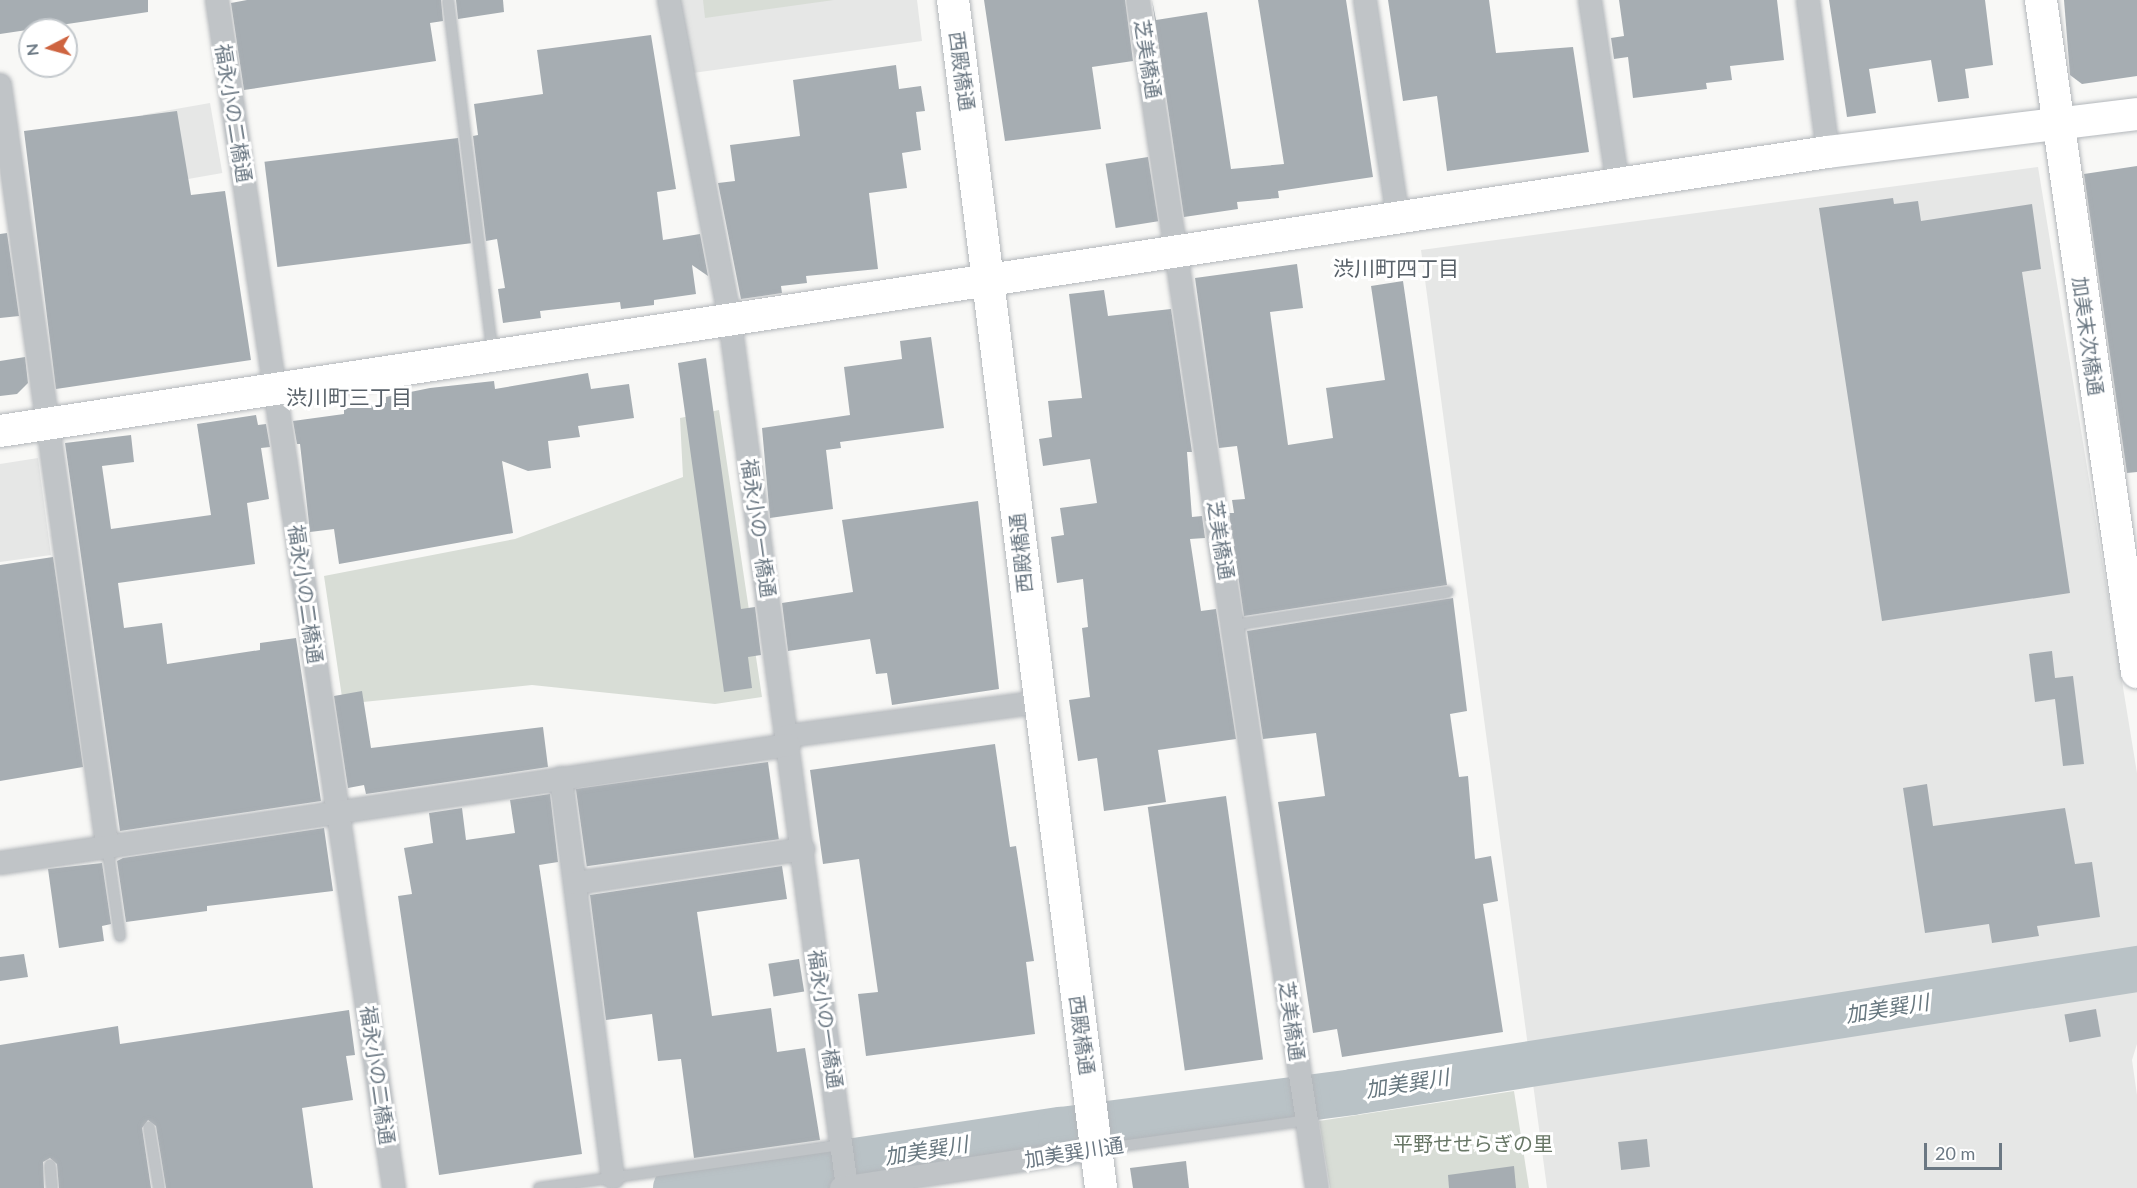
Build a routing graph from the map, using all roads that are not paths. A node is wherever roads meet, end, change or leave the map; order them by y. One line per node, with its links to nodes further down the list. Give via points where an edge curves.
1 (217, 0): 20 (street, 福永小の二橋通)
2 (448, 0): 19 (lane)
3 (669, 0): 18 (street, 福永小の一橋通)
4 (953, 0): 17 (street, 西殿橋通)
5 (1138, 0): 16 (street, 芝美橋通)
6 (1365, 0): 15 (street)
7 (1590, 0): 14 (street)
8 (1808, 0): 13 (street)
9 (2041, 0): 12 (street, 加美末次橋通)
10 (0, 85): 21 (street)
11 (2137, 114): 12 (street)
12 (2060, 126): 13 (street); 25 (street, 加美末次橋通)
13 (1828, 152): 14 (street)
14 (1618, 186): 15 (street)
15 (1398, 218): 16 (street)
16 (1178, 251): 17 (street); 24 (street, 芝美橋通)
17 (990, 277): 18 (street); 26 (street, 西殿橋通)
18 (730, 321): 19 (street); 27 (street, 福永小の一橋通)
19 (493, 357): 20 (street)
20 (276, 390): 21 (street); 29 (street, 福永小の二橋通)
21 (49, 423): 22 (street); 30 (street)
22 (0, 431)
23 (1447, 592): 24 (lane)
24 (1234, 625): 35 (street, 芝美橋通)
25 (2137, 672)
26 (1038, 698): 27 (street, via 1032,703); 37 (street, 西殿橋通)
27 (788, 740): 28 (street); 31 (street, 福永小の一橋通)
28 (561, 778): 29 (street); 33 (street)
29 (339, 810): 30 (street); 44 (street, 福永小の二橋通)
30 (107, 844): 32 (street); 34 (lane)
31 (803, 849): 33 (street); 38 (street, 福永小の一橋通)
32 (0, 862)
33 (576, 883): 40 (street)
34 (120, 936)
35 (1306, 1116): 37 (lane, 加美巽川通); 47 (street)
36 (149, 1127): 43 (lane)
37 (1094, 1130): 41 (street, 加美巽川通); 46 (street, 西殿橋通)
38 (841, 1148): 40 (lane); 41 (street, 福永小の一橋通)
39 (50, 1165): 42 (lane)
40 (613, 1178): 45 (lane)
41 (845, 1185)
42 (52, 1188)
43 (159, 1188)
44 (394, 1188)
45 (539, 1188)
46 (1101, 1188)
47 (1317, 1188)

